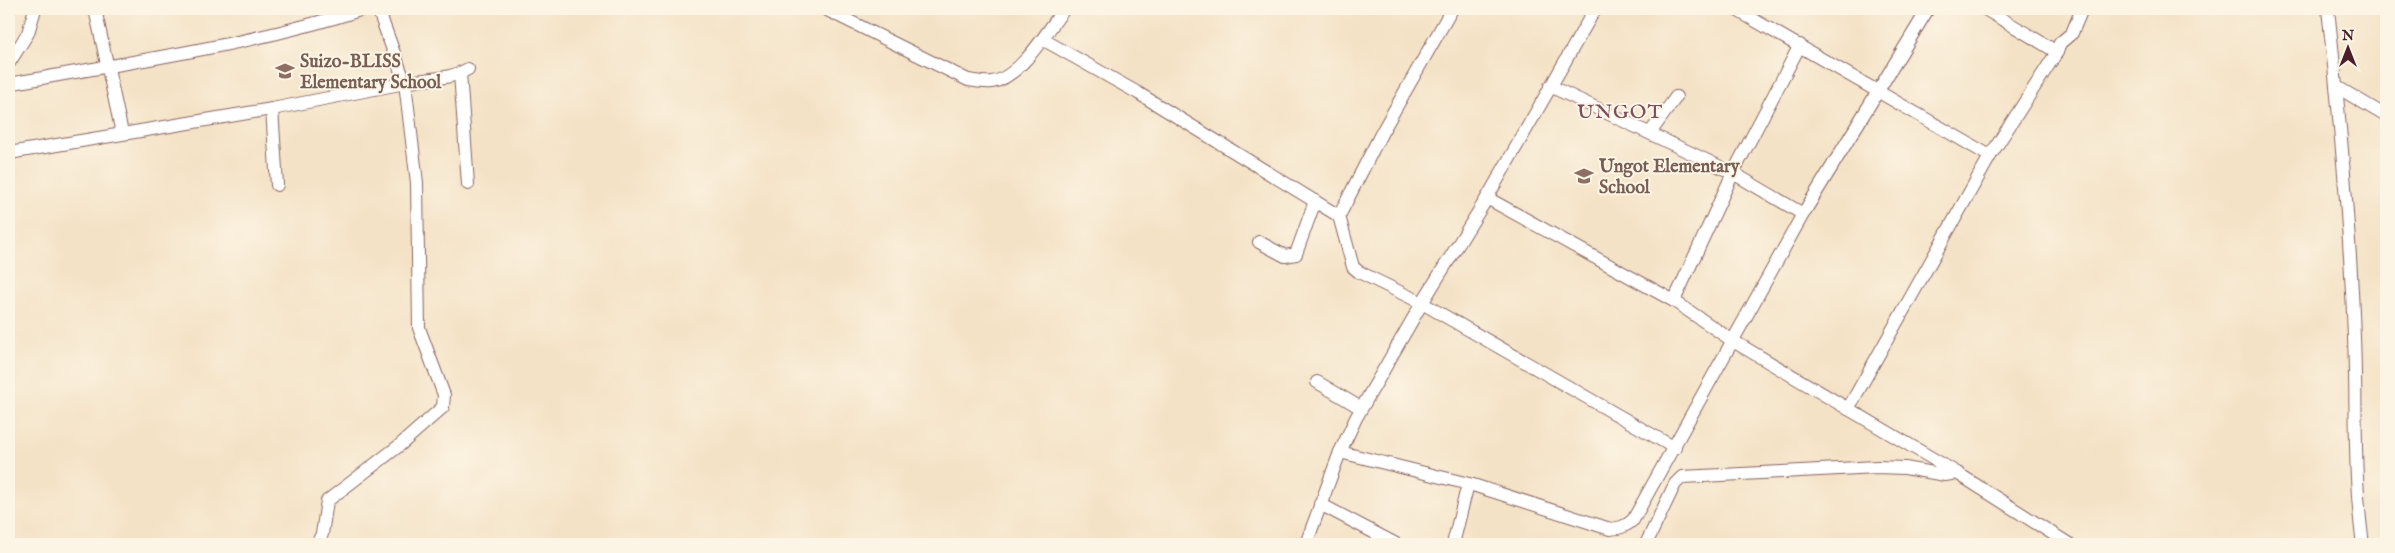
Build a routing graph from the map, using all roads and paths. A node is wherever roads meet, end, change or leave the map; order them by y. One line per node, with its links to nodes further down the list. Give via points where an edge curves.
1 (35, 9): 17 (street, via 28,33)
2 (95, 9): 18 (street)
3 (363, 9): 18 (street, via 274,34)
4 (378, 9): 19 (street)
5 (825, 9): 14 (street, via 968,80 991,83 1006,78)
6 (1064, 9): 14 (street)
7 (1452, 9): 37 (street, via 1382,132)
8 (1595, 9): 21 (street)
9 (1736, 9): 15 (street)
10 (1928, 9): 23 (street)
11 (1985, 9): 16 (street)
12 (2082, 9): 16 (street, via 2072,33 2060,43)
13 (2328, 9): 22 (street)
14 (1044, 40): 35 (street, via 1138,93)
15 (1800, 45): 23 (street); 31 (street)
16 (2057, 52): 30 (street)
17 (9, 62)
18 (107, 66): 20 (street); 27 (street)
19 (405, 83): 25 (street); 32 (street, via 464,71); 51 (street, via 417,183 419,328 444,395 444,404 441,411 327,501 322,534)
20 (9, 84)
21 (1550, 86): 28 (street); 34 (street)
22 (2337, 88): 26 (street); 56 (street, via 2354,336 2358,512)
23 (1879, 92): 30 (street); 36 (street)
24 (1676, 97): 28 (street)
25 (272, 109): 27 (street); 33 (street)
26 (2386, 116)
27 (122, 133): 29 (street)
28 (1650, 133): 31 (street)
29 (9, 152)
30 (1990, 156): 44 (street)
31 (1733, 173): 36 (street); 39 (street)
32 (468, 184)
33 (277, 185)
34 (1488, 198): 39 (street); 40 (street)
35 (1315, 202): 37 (street); 38 (street, via 1296,254 1285,256)
36 (1803, 214): 41 (street)
37 (1339, 216): 40 (street, via 1353,266)
38 (1258, 242)
39 (1674, 301): 41 (street)
40 (1422, 303): 43 (street); 45 (street)
41 (1733, 341): 44 (street); 45 (street)
42 (1317, 382): 43 (street)
43 (1361, 408): 46 (street)
44 (1848, 409): 47 (street)
45 (1674, 448): 48 (street, via 1633,520 1623,528 1610,529)
46 (1340, 452): 48 (street); 49 (street)
47 (1957, 473): 50 (street); 55 (street, via 1945,475 1877,467 1682,477 1675,484)
48 (1468, 484): 54 (street)
49 (1320, 504): 52 (street); 53 (street)
50 (2064, 543)
51 (317, 544)
52 (1306, 544)
53 (1396, 544)
54 (1453, 544)
55 (1646, 544)
56 (2363, 544)

